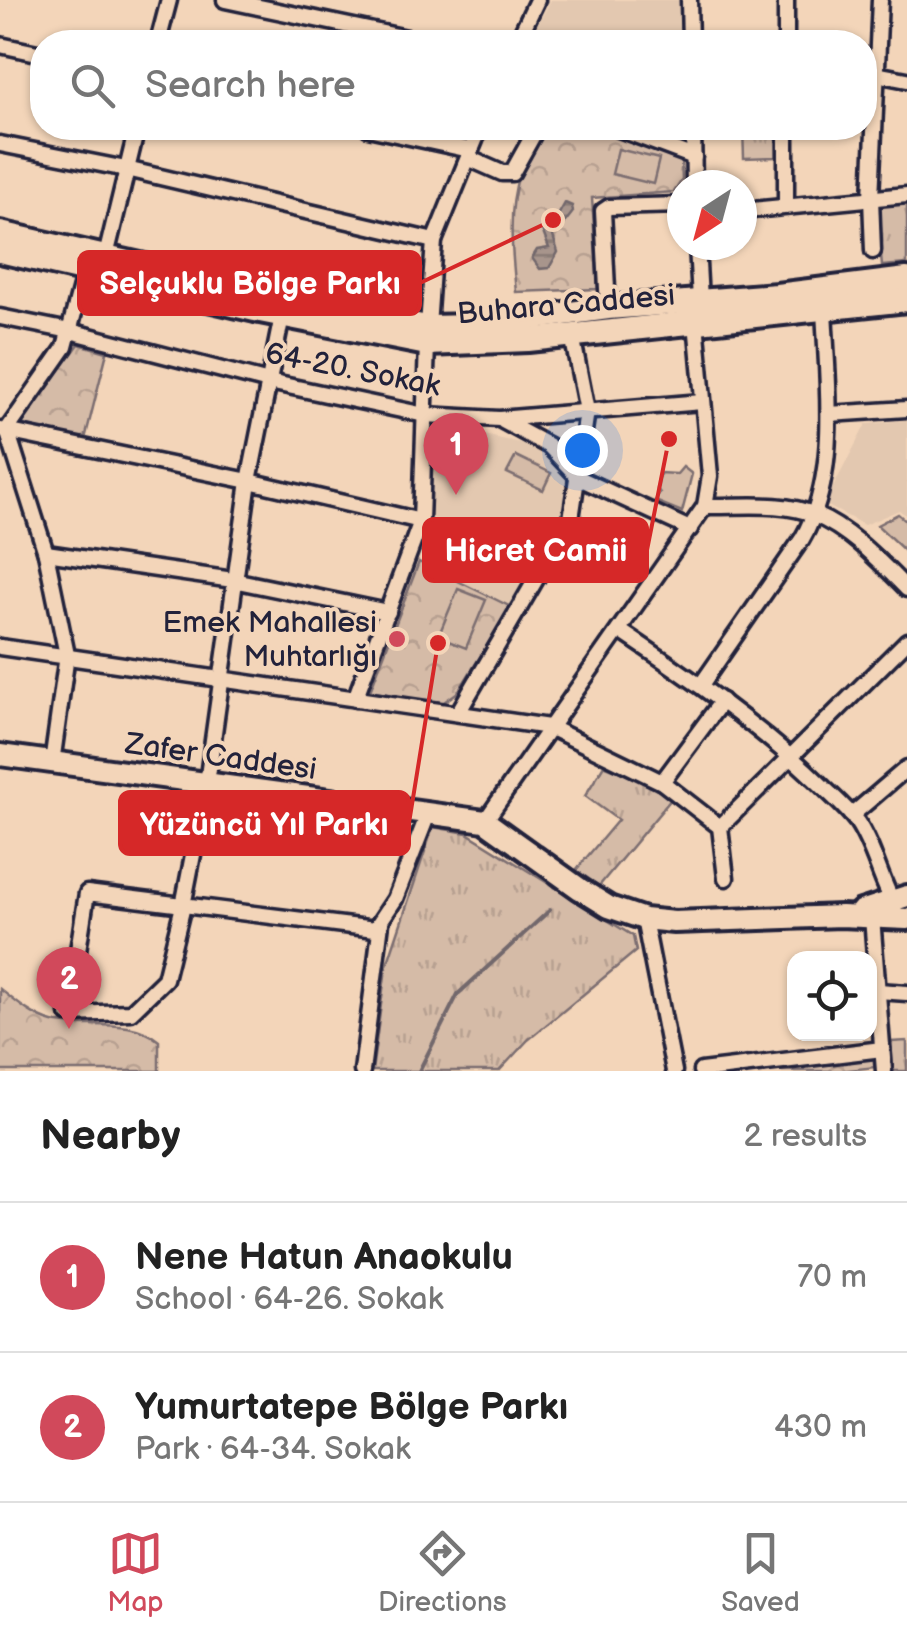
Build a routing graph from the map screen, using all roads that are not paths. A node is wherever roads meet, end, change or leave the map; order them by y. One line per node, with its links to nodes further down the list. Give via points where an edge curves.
1 (169, 0): 7 (street)
2 (225, 0): 8 (street)
3 (536, 0): 9 (street)
4 (689, 0): 10 (street)
5 (786, 0): 11 (street)
6 (880, 0): 14 (street)
7 (161, 30)
8 (369, 30)
9 (522, 30)
10 (690, 30)
11 (786, 30)
12 (0, 45): 13 (street)
13 (30, 51)
14 (877, 56)
15 (877, 74): 16 (street)
16 (907, 80)
17 (134, 140): 28 (street)
18 (415, 140): 26 (street)
19 (475, 140): 26 (street)
20 (531, 140): 26 (street, via 515,170 505,174)
21 (648, 140): 27 (street)
22 (693, 140): 27 (street)
23 (786, 140): 33 (street)
24 (873, 140): 31 (street)
25 (0, 144): 28 (street)
26 (469, 154): 36 (street)
27 (694, 157): 29 (street)
28 (126, 169): 36 (street); 39 (street)
29 (694, 170)
30 (907, 195): 31 (street)
31 (871, 198): 33 (street); 38 (street)
32 (667, 205): 44 (street, via 603,211)
33 (786, 206): 34 (street)
34 (757, 209)
35 (0, 233): 39 (main road, Buhara Caddesi)
36 (434, 241): 51 (street)
37 (0, 250): 41 (main road, Buhara Caddesi)
38 (873, 250)
39 (106, 256): 51 (main road, Buhara Caddesi)
40 (696, 260): 46 (street)
41 (84, 271): 47 (main road, Buhara Caddesi); 49 (street)
42 (907, 279): 46 (main road, Buhara Caddesi)
43 (907, 300): 45 (main road, Buhara Caddesi)
44 (608, 308): 46 (main road, Buhara Caddesi); 51 (main road, Buhara Caddesi)
45 (824, 309): 46 (main road, Buhara Caddesi); 56 (street)
46 (698, 311): 50 (main road, Buhara Caddesi); 53 (street)
47 (282, 316): 51 (main road, Buhara Caddesi); 52 (street)
48 (0, 317): 49 (street, 64-20. Sokak)
49 (70, 331): 52 (street, 64-20. Sokak); 59 (street)
50 (572, 335): 51 (main road, Buhara Caddesi, via 475,344); 55 (street)
51 (427, 336): 57 (street)
52 (269, 382): 57 (street, 64-20. Sokak); 61 (street)
53 (702, 402): 55 (street, 64-20. Sokak); 62 (street, via 710,483)
54 (907, 409): 56 (street)
55 (587, 411): 58 (street, 64-20. Sokak); 60 (street)
56 (829, 414): 63 (street)
57 (425, 415): 58 (street, 64-20. Sokak); 64 (street)
58 (500, 419): 60 (street, via 549,446)
59 (4, 430): 61 (street); 66 (street)
60 (579, 478): 65 (street); 78 (street, via 571,518)
61 (249, 480): 64 (street); 67 (street)
62 (704, 506): 63 (street); 65 (street)
63 (814, 514): 68 (street, via 847,534); 75 (street)
64 (420, 521): 69 (street)
65 (690, 529): 70 (street)
66 (46, 552): 67 (street); 73 (street)
67 (234, 580): 69 (street); 74 (street)
68 (907, 590)
69 (388, 612): 76 (street)
70 (619, 630): 75 (street); 79 (street)
71 (907, 641): 81 (street)
72 (0, 647): 73 (street)
73 (67, 654): 74 (street); 82 (street)
74 (222, 678): 76 (street); 85 (street)
75 (701, 685): 77 (street)
76 (355, 699): 78 (street)
77 (722, 702): 81 (street); 84 (street)
78 (458, 713): 79 (street)
79 (549, 727): 84 (street); 88 (street)
80 (0, 756): 82 (street, Zafer Caddesi)
81 (791, 756): 87 (street); 89 (street)
82 (52, 763): 85 (street, Zafer Caddesi)
83 (907, 768): 87 (street)
84 (662, 782): 89 (street)
85 (207, 783): 86 (street, Zafer Caddesi); 92 (street)
86 (428, 814): 88 (street, Zafer Caddesi); 97 (street)
87 (852, 815): 91 (street)
88 (485, 821): 94 (street, Zafer Caddesi, via 609,907)
89 (720, 827): 90 (street)
90 (726, 878)
91 (899, 899): 93 (street); 96 (street)
92 (183, 906): 92 (street, via 164,978 131,1012 68,1014 86,892); 97 (street)
93 (830, 916): 94 (street, Zafer Caddesi); 95 (street)
94 (644, 918): 103 (street)
95 (872, 918): 96 (street); 98 (street)
96 (907, 918)
97 (378, 926): 102 (street)
98 (878, 991): 99 (street); 100 (street)
99 (907, 992)
100 (882, 1049): 101 (street); 105 (street)
101 (761, 1067): 104 (street)
102 (362, 1071)
103 (674, 1071)
104 (701, 1071)
105 (884, 1071)

